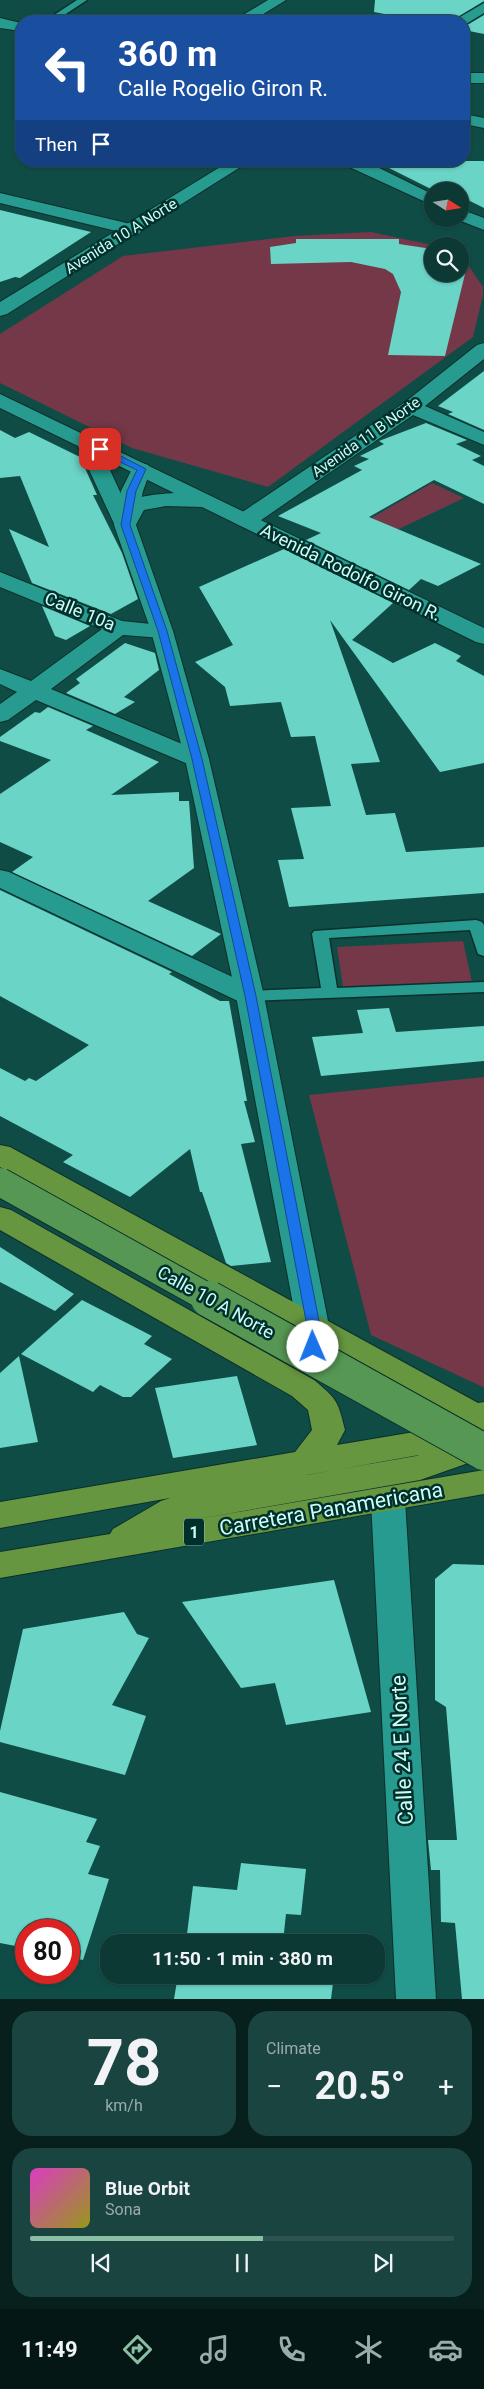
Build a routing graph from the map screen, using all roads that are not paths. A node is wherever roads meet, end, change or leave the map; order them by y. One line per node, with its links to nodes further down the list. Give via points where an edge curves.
1 (83, 0): 4 (lane)
2 (279, 0): 5 (street)
3 (484, 7): 6 (street)
4 (59, 15)
5 (253, 15)
6 (470, 16)
7 (1, 23): 8 (street)
8 (15, 26)
9 (470, 78): 10 (street)
10 (484, 78)
11 (470, 120): 12 (street)
12 (484, 123)
13 (233, 167): 19 (street, Avenida 10 A Norte)
14 (363, 167): 15 (street)
15 (424, 196)
16 (0, 198): 19 (street)
17 (469, 218): 18 (street)
18 (484, 224)
19 (133, 230): 20 (street, Avenida 10 A Norte)
20 (0, 310)
21 (484, 349): 23 (street, Avenida 11 B Norte)
22 (0, 400): 25 (street)
23 (411, 407): 24 (street); 28 (street, Avenida 11 B Norte)
24 (484, 439)
25 (88, 443): 26 (street, Avenida Rodolfo Giron R.); 29 (street)
26 (141, 469): 27 (street, Avenida Rodolfo Giron R.); 29 (street, via 132,491)
27 (219, 506): 28 (street, Avenida Rodolfo Giron R.); 29 (street, via 183,500 149,502 136,506)
28 (246, 520): 33 (street, Avenida Rodolfo Giron R.)
29 (125, 525): 32 (street)
30 (0, 579): 31 (street, Calle 10a)
31 (118, 628): 32 (street, Calle 10a); 35 (street)
32 (162, 631): 37 (street)
33 (484, 637)
34 (0, 676): 35 (street)
35 (33, 690): 36 (street); 37 (street)
36 (0, 715)
37 (197, 759): 42 (street)
38 (0, 878): 42 (street)
39 (484, 950): 41 (lane, via 476,925 320,934)
40 (484, 987): 41 (lane)
41 (330, 993): 42 (lane)
42 (250, 996): 46 (street)
43 (0, 1154): 46 (highway)
44 (0, 1182): 48 (main road, Calle 10 A Norte, bridge)
45 (0, 1217): 47 (highway)
46 (313, 1326): 47 (highway, via 313,1347 305,1358 281,1367); 48 (highway)
47 (264, 1366): 49 (highway, via 303,1388 324,1405 329,1430)
48 (481, 1430): 49 (highway); 55 (highway, via 462,1452 420,1468 172,1510)
49 (305, 1463): 54 (highway)
50 (484, 1482): 51 (highway, Carretera Panamericana / 1)
51 (442, 1490): 52 (highway); 53 (highway, Carretera Panamericana / 1)
52 (484, 1496)
53 (388, 1500): 55 (highway, Carretera Panamericana / 1); 57 (street, Calle 24 E Norte)
54 (0, 1514)
55 (112, 1546): 56 (highway, Carretera Panamericana / 1)
56 (0, 1566)
57 (416, 1999)

